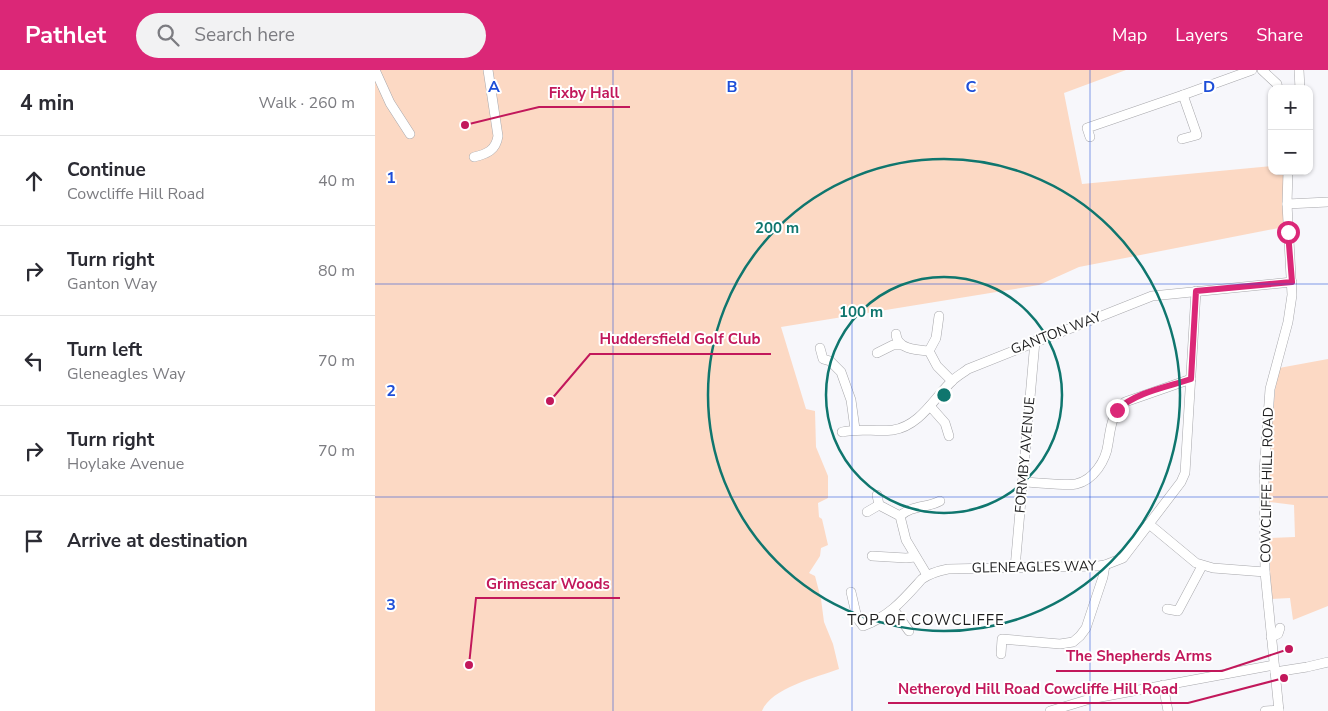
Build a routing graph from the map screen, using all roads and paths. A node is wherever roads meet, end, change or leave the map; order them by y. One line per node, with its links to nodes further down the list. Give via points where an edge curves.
1 (375, 70): 9 (street, via 390,103)
2 (488, 70): 12 (street, via 498,136 490,152)
3 (1252, 70): 8 (street)
4 (1262, 70): 6 (street)
5 (1299, 70): 7 (street)
6 (1277, 85)
7 (1300, 85)
8 (1183, 96): 10 (street, via 1087,128); 11 (street, via 1201,134)
9 (410, 134)
10 (1090, 137)
11 (1182, 140)
12 (474, 157)
13 (1288, 175): 15 (street, COWCLIFFE HILL ROAD)
14 (1328, 202): 15 (street)
15 (1287, 204): 16 (street, COWCLIFFE HILL ROAD)
16 (1292, 282): 17 (street, GANTON WAY); 43 (street, COWCLIFFE HILL ROAD, via 1288,322 1269,398 1264,472)
17 (1196, 291): 20 (street, GANTON WAY, via 1152,296); 25 (street, GLENEAGLES WAY)
18 (939, 316): 24 (street, via 936,338)
19 (896, 334): 21 (street)
20 (1035, 342): 26 (street, GANTON WAY, via 968,369); 31 (street, FORMBY AVENUE)
21 (900, 345): 23 (street); 24 (street)
22 (820, 348): 28 (street, via 820,361 830,361 841,372 851,400)
23 (877, 352)
24 (929, 352): 26 (street)
25 (1191, 379): 31 (street, via 1125,402 1112,420 1107,454 1086,480 1076,484); 37 (street, GLENEAGLES WAY, via 1185,473)
26 (952, 381): 27 (street, GANTON WAY)
27 (930, 406): 28 (street, GANTON WAY, via 914,421 900,428); 30 (street, via 945,423)
28 (855, 429): 29 (street, GANTON WAY)
29 (842, 432)
30 (949, 436)
31 (1022, 482): 42 (street, FORMBY AVENUE)
32 (877, 495): 34 (street)
33 (940, 501): 36 (street, via 906,510)
34 (879, 505): 35 (street); 36 (street)
35 (867, 512)
36 (901, 516): 39 (street, via 906,540)
37 (1149, 524): 40 (street, GLENEAGLES WAY, via 1123,558); 41 (street)
38 (872, 556): 39 (street)
39 (915, 557): 44 (street)
40 (1105, 565): 42 (street, GLENEAGLES WAY); 51 (street, via 1086,628 1073,642 1060,644 1002,639)
41 (1202, 566): 43 (street); 46 (street, via 1178,611)
42 (1015, 568): 44 (street, GLENEAGLES WAY, via 948,569)
43 (1265, 572): 50 (street, COWCLIFFE HILL ROAD)
44 (927, 575): 47 (street)
45 (851, 592): 47 (street, via 857,618 863,626)
46 (1167, 609)
47 (894, 610): 49 (street)
48 (1280, 628): 50 (street, via 1279,634)
49 (909, 631)
50 (1271, 637): 53 (street, COWCLIFFE HILL ROAD)
51 (1001, 654)
52 (1328, 662): 53 (street, via 1307,667)
53 (1275, 668): 54 (street); 58 (street, COWCLIFFE HILL ROAD)
54 (1163, 685): 55 (street, via 1090,698); 56 (street)
55 (1050, 711)
56 (1168, 711)
57 (1265, 711): 58 (street)
58 (1279, 711)

